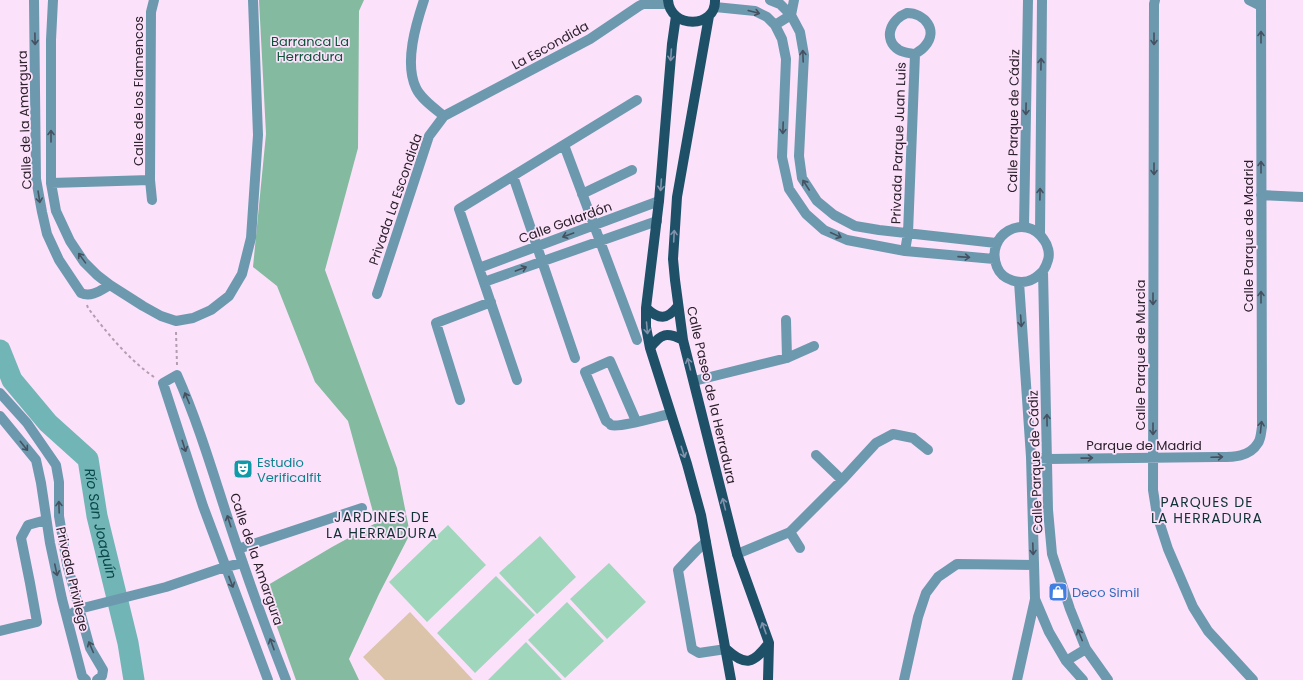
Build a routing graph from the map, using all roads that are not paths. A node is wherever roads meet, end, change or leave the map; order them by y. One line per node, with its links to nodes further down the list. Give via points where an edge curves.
1 (34, 0): 47 (street, Calle de la Amargura, one-way to 47, via 36,179 47,234 59,260 81,293 95,294)
2 (53, 0): 26 (street, Calle de la Amargura, one-way to 2)
3 (154, 0): 25 (street, Calle de los Flamencos, via 151,12)
4 (253, 0): 47 (street, Calle de la Amargura, via 258,136 252,238 242,274 229,296 211,310 176,321 161,316)
5 (424, 0): 21 (street, via 412,46 411,73 416,89)
6 (770, 0): 15 (street, via 780,4)
7 (794, 0): 15 (street)
8 (1028, 0): 34 (street, Calle Parque de Cádiz, one-way to 34)
9 (1042, 0): 36 (street, Calle Parque de Cádiz, one-way to 9)
10 (1155, 0): 70 (street, Calle Parque de Murcia, one-way to 70)
11 (1249, 0): 14 (street)
12 (668, 2): 16 (main road); 21 (street, La Escondida, via 639,6 590,39)
13 (715, 3): 17 (main road); 18 (street, one-way to 18, via 755,11 767,17)
14 (1261, 3): 28 (street, Calle Parque de Madrid, one-way to 14)
15 (791, 15): 18 (street); 35 (street, one-way to 15, via 855,226 817,201 802,178 799,156 804,55 800,32)
16 (676, 16): 17 (main road, via 686,22 698,21); 31 (main road, one-way to 31)
17 (709, 16): 50 (main road, Calle Paseo de la Herradura, one-way to 17, via 673,259 677,197)
18 (775, 26): 40 (street, one-way to 40, via 782,40 786,59 782,157 789,190 806,214 824,230 847,240)
19 (915, 54): 19 (street, Privada Parque Juan Luis, via 929,40 929,26 926,20 914,13 900,15 891,26 891,40 900,51); 35 (street, Privada Parque Juan Luis)
20 (637, 100): 22 (street)
21 (444, 116): 48 (street, Privada La Escondida, via 429,136)
22 (564, 145): 24 (street); 27 (street)
23 (632, 170): 27 (street)
24 (513, 176): 39 (street); 43 (street, via 459,209)
25 (150, 180): 26 (street, Calle de los Flamencos); 30 (street)
26 (51, 183): 47 (street, Calle de la Amargura, one-way to 26, via 84,262 70,241 56,210)
27 (582, 194): 33 (street)
28 (1261, 195): 29 (street); 68 (street, Calle Parque de Madrid, one-way to 28, via 1259,443 1262,427)
29 (1303, 197)
30 (152, 200)
31 (659, 201): 32 (main road); 33 (street, Calle Galardón)
32 (657, 221): 37 (street); 51 (main road)
33 (594, 226): 37 (street); 39 (street, Calle Galardón, one-way to 39)
34 (1024, 227): 36 (street); 38 (street, via 1013,228 1003,234)
35 (908, 233): 38 (street); 40 (street, Privada Parque Juan Luis)
36 (1040, 233): 44 (street, Calle Parque de Cádiz, via 1047,245 1049,259)
37 (600, 240): 42 (street); 53 (street)
38 (996, 243): 41 (street)
39 (537, 246): 42 (street); 43 (street, Calle Galardón)
40 (905, 251): 41 (street, one-way to 41)
41 (994, 259): 46 (street, via 998,270 1007,279)
42 (542, 261): 45 (street, one-way to 42); 57 (street)
43 (479, 268): 45 (street)
44 (1043, 272): 46 (street, via 1032,280); 71 (street, Calle Parque de Cádiz, one-way to 44)
45 (484, 282): 49 (street)
46 (1019, 282): 69 (street, Calle Parque de Cádiz, one-way to 69)
47 (110, 285)
48 (377, 294)
49 (491, 302): 59 (street); 62 (street, via 436,323)
50 (678, 306): 51 (main road, via 672,313 658,317); 54 (main road, Calle Paseo de la Herradura)
51 (646, 308): 56 (main road, one-way to 56)
52 (786, 320): 58 (street)
53 (637, 340)
54 (684, 340): 56 (main road, via 663,335); 60 (main road, Calle Paseo de la Herradura, one-way to 54)
55 (814, 346): 58 (street)
56 (650, 348): 63 (main road)
57 (575, 358)
58 (787, 358): 60 (street)
59 (517, 380)
60 (694, 381): 81 (main road, Calle Paseo de la Herradura, one-way to 60)
61 (0, 393): 73 (street, Privada Privilege, via 27,423 56,465)
62 (460, 400)
63 (670, 414): 65 (street); 78 (main road, one-way to 78, via 701,514)
64 (0, 416): 74 (street, Privada Privilege, one-way to 74, via 36,460)
65 (636, 421): 65 (street, via 616,425 606,421 586,372 610,361)
66 (928, 450): 72 (street, via 913,438 893,434 876,443)
67 (816, 455): 72 (street)
68 (1240, 456): 70 (street, Parque de Madrid, one-way to 68)
69 (1030, 457): 71 (street, Parque de Madrid); 83 (street, Calle Parque de Cádiz, one-way to 83)
70 (1153, 458): 71 (street, Parque de Madrid, one-way to 70); 103 (street, Calle Parque de Murcia, via 1153,490 1157,515 1179,576 1193,607 1208,631)
71 (1048, 459): 91 (street, Calle Parque de Cádiz, one-way to 71, via 1052,554 1048,510)
72 (842, 480): 77 (street)
73 (59, 482): 74 (street, via 54,477 48,477); 86 (street, Privada Privilege, one-way to 73, via 67,564 60,516)
74 (41, 483): 76 (street, Privada Privilege)
75 (362, 508): 80 (street)
76 (46, 520): 87 (street, Privada Privilege, one-way to 87); 88 (street, via 28,525 21,538 36,622)
77 (790, 532): 79 (street); 81 (street)
78 (706, 542): 90 (main road); 90 (street, via 678,570 692,649 699,653)
79 (800, 548)
80 (238, 549): 82 (street, Calle de la Amargura); 84 (street, Calle de la Amargura, one-way to 84, via 204,442 177,375 163,383)
81 (737, 554): 89 (main road, Calle Paseo de la Herradura, one-way to 81)
82 (243, 563): 84 (street); 96 (street, Calle de la Amargura, one-way to 82)
83 (1034, 565): 85 (street, Calle Parque de Cádiz); 99 (street, via 957,564 938,577 926,593 918,617)
84 (225, 567): 86 (street, via 166,587); 95 (street, one-way to 95)
85 (1035, 599): 92 (street, Calle Parque de Cádiz, via 1049,632); 100 (street)
86 (79, 609): 87 (street); 94 (street, Privada Privilege, one-way to 86, via 104,670 90,648)
87 (67, 616): 93 (street, Privada Privilege, via 82,676)
88 (0, 631)
89 (769, 643): 90 (main road, via 758,657 752,660 737,659); 98 (main road, Calle Paseo de la Herradura)
90 (726, 649): 97 (main road)
91 (1086, 649): 92 (street); 102 (street, Calle Parque de Cádiz)
92 (1066, 661): 101 (street, Calle Parque de Cádiz)
93 (86, 680)
94 (97, 680)
95 (268, 680)
96 (286, 680)
97 (731, 680)
98 (768, 680)
99 (904, 680)
100 (1017, 680)
101 (1083, 680)
102 (1108, 680)
103 (1253, 680)

